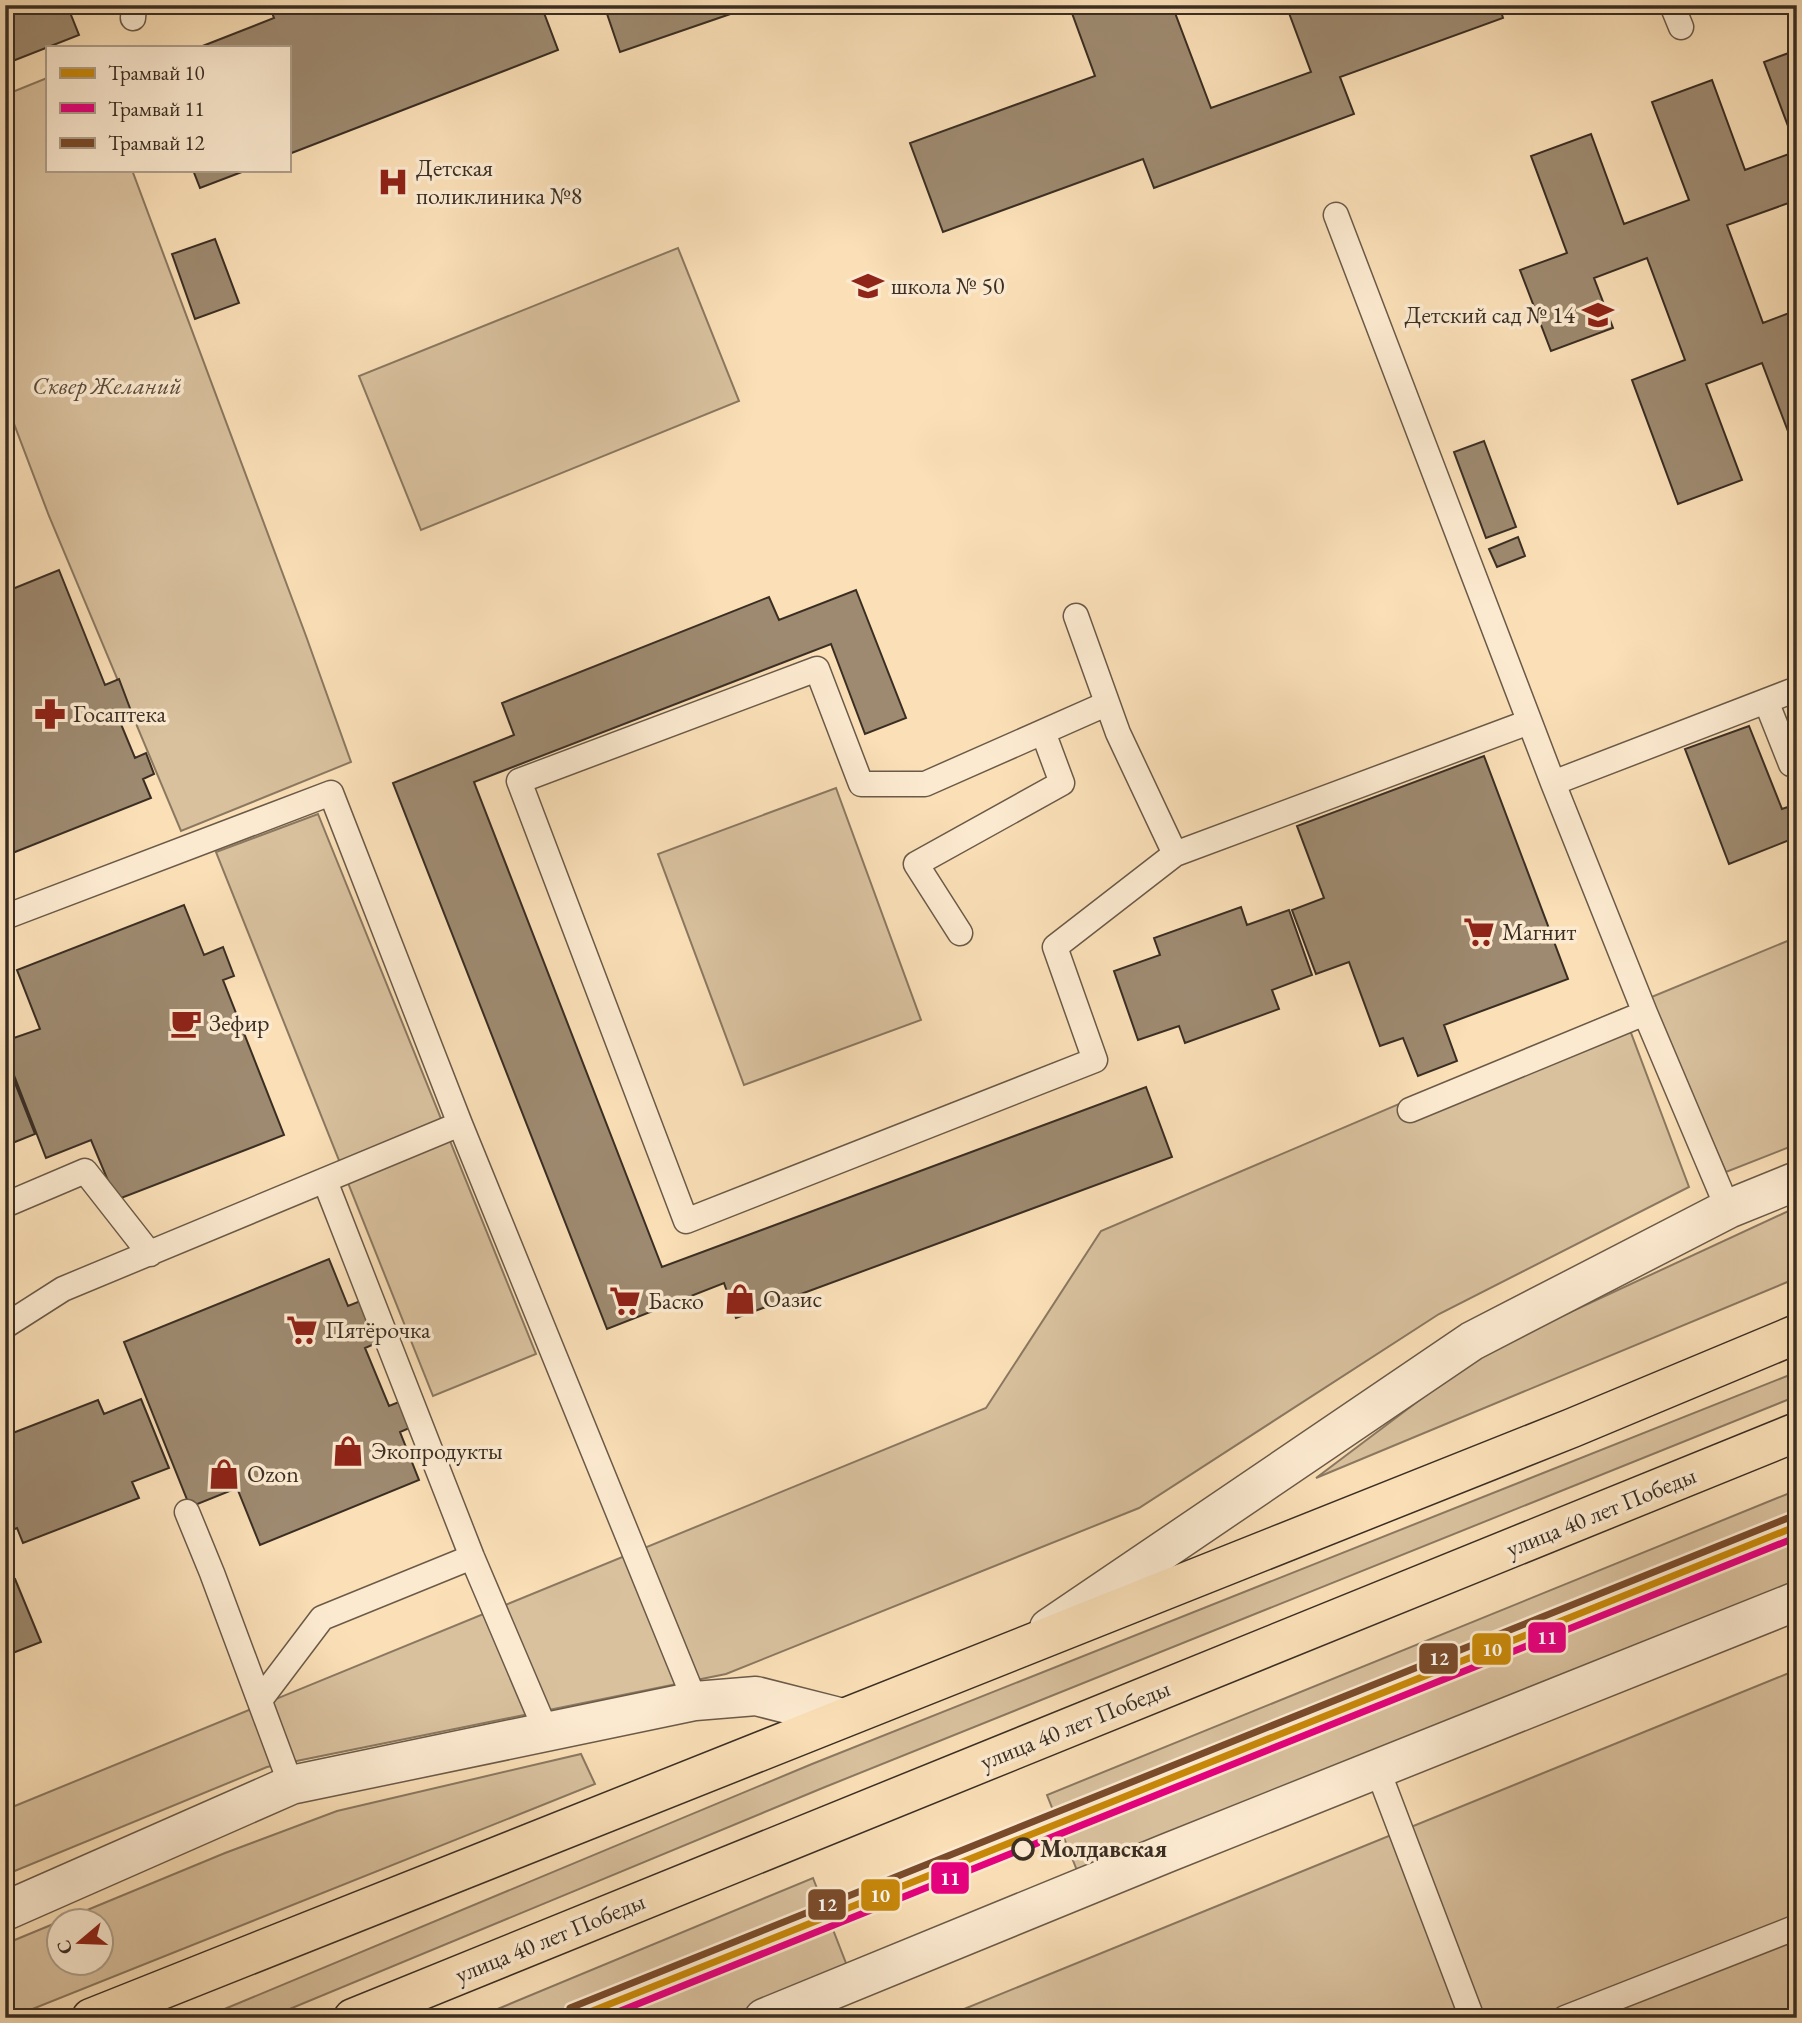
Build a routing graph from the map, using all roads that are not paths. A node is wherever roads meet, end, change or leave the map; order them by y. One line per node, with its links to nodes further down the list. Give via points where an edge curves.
1 (1336, 215): 6 (lane)
2 (1076, 616): 5 (lane)
3 (1797, 689): 4 (lane)
4 (1766, 701): 8 (lane); 9 (lane)
5 (1106, 705): 7 (lane); 10 (lane)
6 (1529, 722): 9 (lane); 10 (lane)
7 (1043, 733): 10 (lane, via 925,784 862,784 817,669 519,781 686,1221 1095,1060 1055,947); 12 (lane, via 1062,783 916,864)
8 (1791, 764)
9 (1553, 783): 13 (lane)
10 (1175, 854)
11 (5, 917): 15 (lane, via 331,793)
12 (960, 933)
13 (1645, 1013): 14 (lane); 19 (lane)
14 (1410, 1110)
15 (460, 1124): 16 (lane); 29 (lane)
16 (325, 1181): 20 (lane); 25 (lane)
17 (1797, 1181): 19 (street)
18 (5, 1205): 20 (lane, via 85,1171)
19 (1728, 1209): 27 (street, via 1472,1341)
20 (150, 1255): 21 (lane, via 63,1289)
21 (5, 1326)
22 (1797, 1334): 27 (main road)
23 (1797, 1432): 37 (main road, улица 40 лет Победы)
24 (187, 1512): 28 (lane)
25 (472, 1557): 28 (lane, via 322,1618); 31 (lane)
26 (1797, 1601): 32 (street)
27 (1020, 1648): 30 (main road)
28 (260, 1700): 33 (lane)
29 (695, 1701): 30 (street, via 756,1696); 31 (street)
30 (843, 1718): 36 (main road)
31 (546, 1731): 33 (street)
32 (1377, 1768): 38 (street); 39 (lane)
33 (291, 1785): 34 (street)
34 (5, 1911)
35 (1797, 1927): 40 (lane)
36 (91, 2018)
37 (353, 2018)
38 (764, 2018)
39 (1472, 2018)
40 (1565, 2018)

